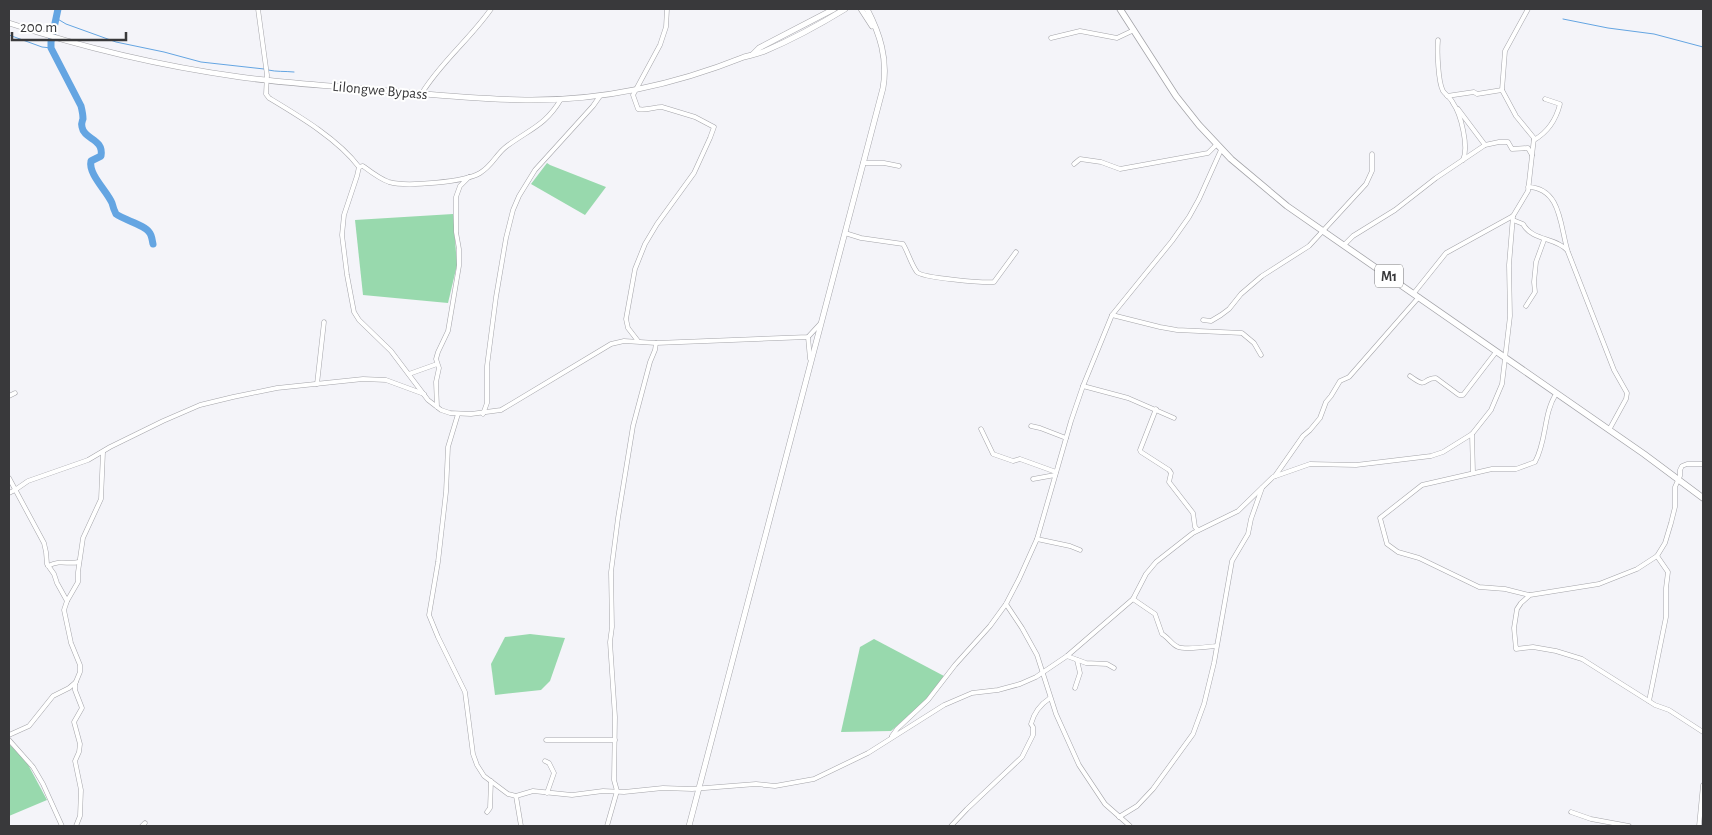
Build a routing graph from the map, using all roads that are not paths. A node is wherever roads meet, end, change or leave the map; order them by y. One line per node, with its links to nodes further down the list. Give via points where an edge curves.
1 (258, 9): 15 (street)
2 (491, 9): 18 (street)
3 (667, 9): 16 (street, via 666,28 660,44)
4 (834, 9): 14 (main road, Lilongwe Bypass)
5 (845, 9): 14 (main road, Lilongwe Bypass, via 781,44)
6 (857, 9): 9 (main road)
7 (1120, 9): 11 (highway, M1)
8 (1528, 9): 17 (street, via 1505,50)
9 (866, 10): 30 (main road, via 879,37 884,78)
10 (9, 22): 15 (main road, Lilongwe Bypass, via 99,50 166,65)
11 (1134, 30): 12 (street, via 1117,38 1083,31); 26 (highway, M1, via 1181,104)
12 (1051, 38)
13 (1438, 40): 20 (street, via 1438,68)
14 (752, 54): 16 (main road, Lilongwe Bypass, via 694,75)
15 (267, 80): 18 (main road, Lilongwe Bypass); 33 (street, via 266,94 269,98 313,125)
16 (635, 90): 19 (main road, Lilongwe Bypass); 51 (street, via 632,95 638,109 671,109 714,127 694,173 657,224 635,269 626,319 628,328)
17 (1502, 90): 20 (street); 24 (street)
18 (422, 93): 21 (main road, Lilongwe Bypass)
19 (600, 96): 21 (main road, Lilongwe Bypass); 69 (street, via 535,170 513,210 496,297 487,366 487,403)
20 (1447, 96): 23 (street)
21 (561, 99): 34 (street, via 546,120 501,150 482,172)
22 (1546, 99): 24 (street, via 1560,104 1558,112 1548,128)
23 (1454, 104): 25 (street); 29 (street, via 1466,150)
24 (1534, 140): 28 (street)
25 (1484, 145): 28 (street, via 1508,142 1512,149 1528,148); 29 (street)
26 (1219, 147): 31 (street, via 1208,153 1120,170 1101,162 1080,159); 37 (highway, M1, via 1264,188); 46 (street, via 1189,217)
27 (1372, 154): 37 (street, via 1370,178)
28 (1532, 156): 35 (street)
29 (1463, 160): 40 (street)
30 (863, 163): 32 (street); 38 (main road)
31 (1074, 164)
32 (899, 166)
33 (359, 167): 34 (street, via 363,166 388,182 403,184); 58 (street, via 344,215 342,235 351,303 359,320 383,342)
34 (469, 178): 57 (street, via 460,186 456,197 459,266 448,331 438,352)
35 (1528, 187): 36 (street); 42 (street, via 1542,189 1551,197 1561,216)
36 (1513, 218): 39 (street); 43 (street, via 1446,253); 55 (street, via 1509,266 1510,316)
37 (1324, 231): 40 (highway, M1); 47 (street, via 1309,246 1262,276 1221,316 1211,321)
38 (845, 233): 41 (street, via 903,244 916,271 944,278 994,282); 49 (main road)
39 (1544, 240): 42 (street, via 1560,244); 45 (street, via 1536,262 1534,292)
40 (1344, 245): 43 (highway, M1)
41 (1016, 252)
42 (1568, 252): 73 (street, via 1614,370 1627,394)
43 (1414, 293): 44 (highway, M1)
44 (1419, 297): 53 (highway, M1); 80 (street, via 1349,377 1340,381 1320,418)
45 (1526, 306)
46 (1112, 315): 54 (street, via 1168,329 1242,333 1254,343); 61 (street)
47 (1203, 320)
48 (324, 322): 60 (street)
49 (821, 322): 50 (street); 56 (main road)
50 (808, 337): 52 (street); 56 (street)
51 (638, 341): 52 (street); 69 (street, via 612,344 501,410)
52 (656, 342): 112 (street, via 633,426 611,572 610,642)
53 (1496, 352): 55 (highway, M1); 59 (street, via 1463,395 1436,378 1420,384)
54 (1260, 355)
55 (1505, 358): 64 (highway, M1); 74 (street, via 1499,394)
56 (811, 363): 116 (main road)
57 (437, 364): 58 (street); 66 (street)
58 (409, 374): 63 (street)
59 (1410, 376)
60 (317, 384): 63 (street, via 376,379); 76 (street, via 277,388 200,405)
61 (1083, 386): 67 (street); 75 (street)
62 (14, 393): 65 (street)
63 (424, 394): 66 (street)
64 (1556, 394): 73 (highway, M1); 79 (street, via 1535,462 1516,469)
65 (9, 396)
66 (437, 407): 68 (street)
67 (1156, 409): 70 (street); 88 (street, via 1140,450 1169,470 1169,482 1193,513)
68 (458, 414): 69 (street); 114 (street, via 448,447 446,492 429,615 466,694 474,760)
69 (483, 414)
70 (1174, 418)
71 (1030, 426): 75 (street)
72 (981, 429): 78 (street, via 993,454 1020,459)
73 (1609, 430): 83 (highway, M1)
74 (1472, 434): 79 (street); 80 (street, via 1431,456 1356,465 1316,464)
75 (1066, 438): 78 (street)
76 (103, 452): 85 (street, via 28,481); 92 (street, via 101,499 83,538)
77 (1703, 464): 83 (street, via 1682,466)
78 (1056, 473): 82 (street); 89 (street)
79 (1473, 473): 94 (street, via 1422,485 1380,518 1387,544 1398,552 1419,558 1479,586)
80 (1273, 477): 84 (street)
81 (9, 478): 85 (street)
82 (1033, 479)
83 (1678, 480): 87 (highway, M1); 91 (street, via 1671,523)
84 (1263, 487): 88 (street, via 1238,511); 98 (street, via 1248,534 1232,561)
85 (16, 490): 86 (street); 93 (street, via 44,543)
86 (9, 493)
87 (1703, 498)
88 (1198, 530): 95 (street, via 1152,566)
89 (1036, 539): 90 (street); 97 (street)
90 (1080, 550)
91 (1657, 556): 94 (street, via 1637,570 1599,584); 106 (street, via 1668,572 1666,617)
92 (79, 562): 93 (street, via 58,562); 96 (street, via 78,582)
93 (48, 566): 96 (street)
94 (1530, 595): 106 (street, via 1517,609 1514,628 1516,649 1533,647 1582,659)
95 (1133, 599): 98 (street, via 1155,614 1162,634 1180,648); 99 (street)
96 (66, 600): 103 (street, via 64,610 68,632 80,665)
97 (1006, 604): 102 (street, via 1037,655); 109 (street, via 928,700)
98 (1216, 646): 122 (street, via 1204,704 1190,741 1154,789)
99 (1067, 656): 100 (street); 102 (street)
100 (1077, 660): 101 (street); 104 (street, via 1080,673)
101 (1114, 668)
102 (1042, 672): 105 (street); 109 (street, via 1020,684 972,693 944,705)
103 (76, 682): 108 (street, via 53,696 29,726); 124 (street, via 75,690 82,708 74,722 80,744 74,761 81,790 80,816)
104 (1075, 688)
105 (1050, 698): 122 (street, via 1079,765 1101,799); 128 (street, via 1035,712 1031,724 1033,736 1022,757)
106 (1650, 701): 107 (street)
107 (1703, 732)
108 (9, 735)
109 (890, 738): 116 (street, via 868,753 806,782 783,786 756,784)
110 (9, 740): 123 (street, via 35,770)
111 (546, 740): 112 (street)
112 (615, 740): 117 (street, via 614,780)
113 (546, 761): 118 (street, via 554,773)
114 (491, 781): 119 (street); 120 (street)
115 (1703, 785): 131 (street)
116 (699, 788): 117 (street); 127 (main road)
117 (617, 791): 118 (street, via 572,795); 126 (street)
118 (547, 793): 119 (street, via 533,791)
119 (516, 796): 125 (street)
120 (488, 812)
121 (1571, 812): 130 (street)
122 (1119, 817): 129 (street)
123 (62, 826)
124 (76, 826)
125 (521, 826)
126 (608, 826)
127 (689, 826)
128 (951, 826)
129 (1130, 826)
130 (1629, 826)
131 (1699, 826)

